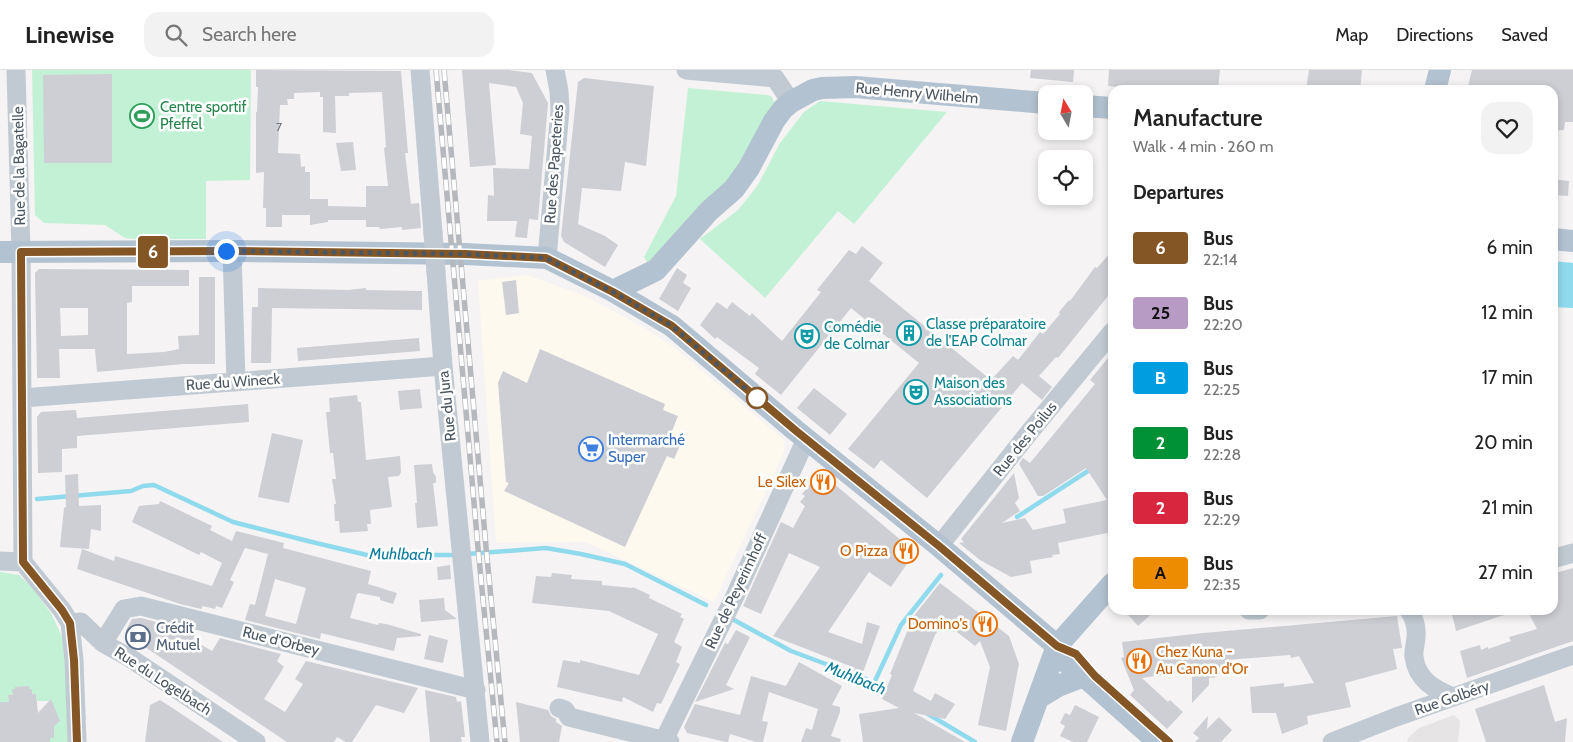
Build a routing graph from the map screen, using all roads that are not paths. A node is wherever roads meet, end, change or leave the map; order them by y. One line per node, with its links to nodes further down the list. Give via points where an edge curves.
1 (16, 70): 14 (street, Rue de la Bagatelle)
2 (420, 70): 20 (street, Rue du Jura, bridge)
3 (554, 70): 15 (street, Rue des Papeteries, via 560,110)
4 (686, 70): 7 (street, via 775,78)
5 (1440, 70): 6 (main road)
6 (1436, 85)
7 (791, 102): 8 (main road, Rue Henry Wilhelm, via 813,90 834,86); 16 (main road, Rue Henry Wilhelm, via 774,121 734,189 709,211)
8 (1038, 102)
9 (1093, 107): 10 (main road)
10 (1108, 108)
11 (1558, 240): 12 (main road)
12 (1573, 241)
13 (232, 251): 14 (main road); 15 (main road); 21 (street)
14 (10, 252): 22 (street, Rue de la Bagatelle)
15 (546, 258): 17 (main road)
16 (656, 270): 17 (main road, Rue Henry Wilhelm); 18 (main road, Rue Henry Wilhelm, via 649,294)
17 (613, 292): 18 (main road)
18 (650, 313): 23 (main road, via 672,326)
19 (1108, 337): 24 (street, Rue des Poilus)
20 (443, 366): 21 (street, Rue du Wineck); 36 (street, Rue du Jura)
21 (236, 382): 22 (street, Rue du Wineck)
22 (22, 398): 28 (street, Rue de la Bagatelle)
23 (806, 439): 24 (main road); 41 (street, Rue de Peyerimhoff)
24 (939, 546): 33 (main road)
25 (1573, 553): 26 (street)
26 (1558, 557)
27 (0, 562): 28 (street)
28 (23, 562): 31 (street)
29 (1108, 589): 33 (main road)
30 (1412, 615): 37 (street, via 1416,637 1414,656 1419,674 1432,688)
31 (70, 623): 32 (street, Rue du Logelbach, via 81,622); 42 (street)
32 (103, 643): 36 (street, Rue d'Orbey, via 124,609 141,606); 40 (street, Rue du Logelbach)
33 (1057, 646): 35 (main road, via 1067,663); 38 (main road)
34 (1573, 655): 37 (street, Rue Golbéry)
35 (1084, 676): 38 (main road); 45 (main road)
36 (476, 690): 43 (street, Rue du Jura)
37 (1454, 697): 46 (street, Rue Golbéry)
38 (1038, 698): 44 (main road)
39 (558, 708): 41 (street, via 565,710 569,718)
40 (250, 740)
41 (666, 741)
42 (77, 742)
43 (480, 742)
44 (1022, 742)
45 (1158, 742)
46 (1332, 742)

